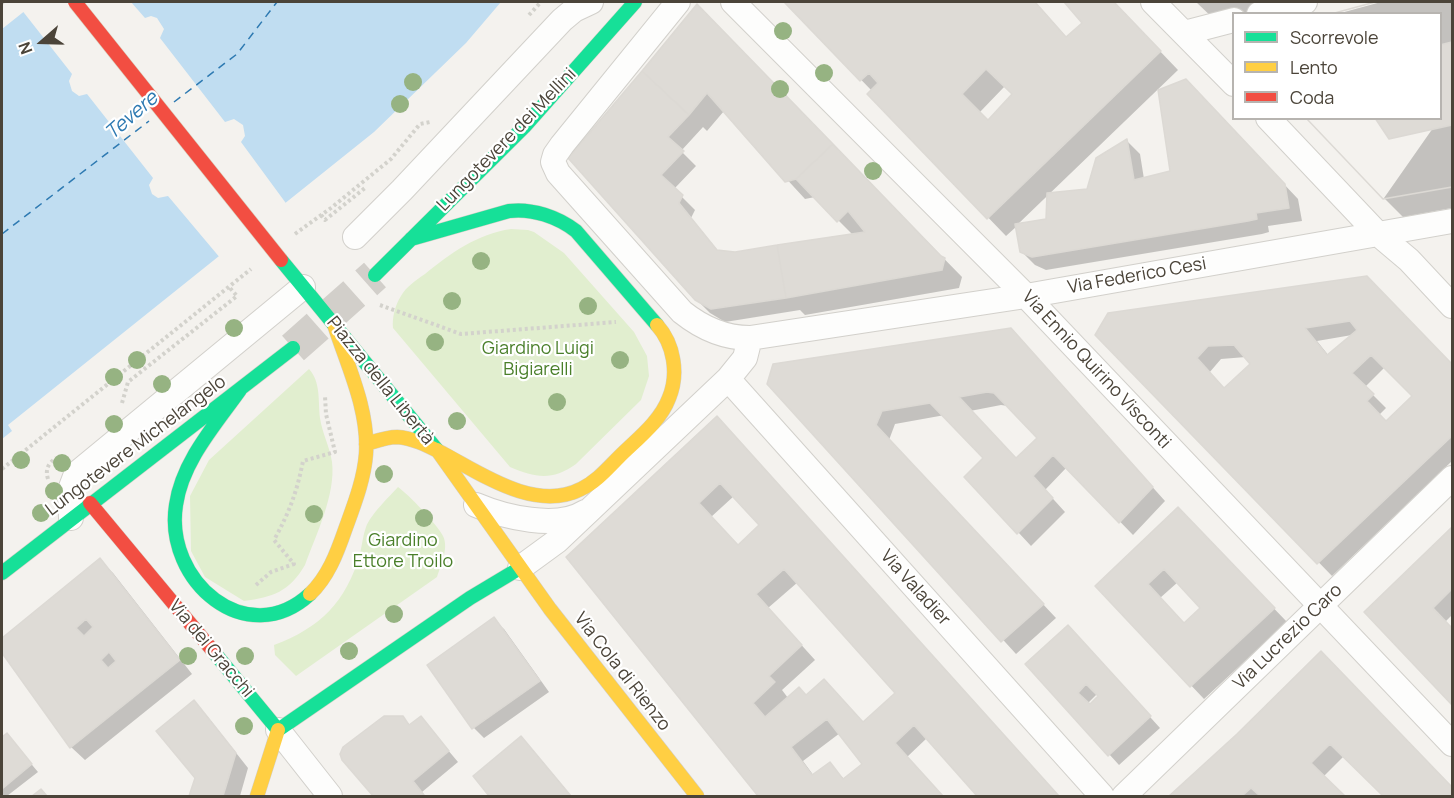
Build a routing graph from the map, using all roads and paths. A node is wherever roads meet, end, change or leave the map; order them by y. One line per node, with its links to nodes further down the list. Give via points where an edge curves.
1 (75, 2): 21 (main road, Piazza della Libertà, bridge)
2 (591, 2): 17 (street, via 562,20)
3 (635, 2): 18 (main road, Lungotevere dei Mellini, via 524,127)
4 (678, 2): 27 (street, Lungotevere dei Mellini, via 558,151 554,166 682,312)
5 (733, 2): 22 (street, Via Ennio Quirino Visconti)
6 (1153, 2): 10 (street)
7 (1305, 2): 8 (street)
8 (1266, 12)
9 (1232, 20): 10 (street)
10 (1184, 33): 11 (street)
11 (1232, 83)
12 (1270, 120): 16 (street)
13 (338, 211): 14 (path, via 325,220)
14 (321, 215)
15 (1452, 221): 16 (street, Via Federico Cesi)
16 (1377, 233): 22 (street, Via Federico Cesi); 24 (street)
17 (355, 237)
18 (411, 239): 19 (main road, Lungotevere dei Mellini); 25 (main road, via 500,212 517,210 545,215 564,222 581,236)
19 (375, 275)
20 (229, 287): 33 (path, via 237,296 128,382)
21 (303, 287): 26 (main road, Piazza della Libertà); 40 (street, via 80,469 72,483)
22 (1026, 296): 28 (street, Via Federico Cesi); 43 (street, Via Ennio Quirino Visconti)
23 (374, 303): 25 (path, via 461,334)
24 (1452, 306)
25 (652, 317): 35 (main road, via 671,345 673,355 668,402 654,422 585,487 562,496 532,495)
26 (334, 324): 34 (main road, via 358,400); 35 (main road, Piazza della Libertà)
27 (703, 326): 28 (street, Via Federico Cesi, via 730,336)
28 (750, 338): 30 (street, via 745,358)
29 (293, 348): 31 (main road, Lungotevere Michelangelo)
30 (728, 379): 39 (street); 50 (street, Via Valadier)
31 (240, 390): 37 (main road, Lungotevere Michelangelo); 44 (main road, via 186,471 175,505 176,531 183,562 199,587 222,605)
32 (325, 391): 44 (path, via 335,452 303,461 297,493 274,540 294,564 271,572 256,585)
33 (122, 404)
34 (366, 444): 35 (main road, via 399,437); 44 (main road, via 358,496 324,578 290,609 271,615)
35 (437, 450): 38 (main road, Piazza della Libertà)
36 (1452, 478): 43 (street, Via Lucrezio Caro)
37 (90, 503): 40 (main road, Lungotevere Michelangelo); 45 (main road, Via dei Gracchi)
38 (476, 505): 39 (street, via 522,518 557,520 580,515); 41 (main road, Piazza della Libertà)
39 (597, 505): 41 (street, via 557,542)
40 (71, 518): 42 (main road, Lungotevere Michelangelo)
41 (520, 568): 45 (main road); 49 (main road, Via Cola di Rienzo)
42 (2, 573)
43 (1321, 606): 46 (street, Via Ennio Quirino Visconti); 51 (street, Via Lucrezio Caro)
44 (251, 615)
45 (278, 730): 47 (main road); 48 (street, Via dei Gracchi)
46 (1452, 744)
47 (257, 796)
48 (330, 796)
49 (697, 796)
50 (1102, 796)
51 (1124, 796)

